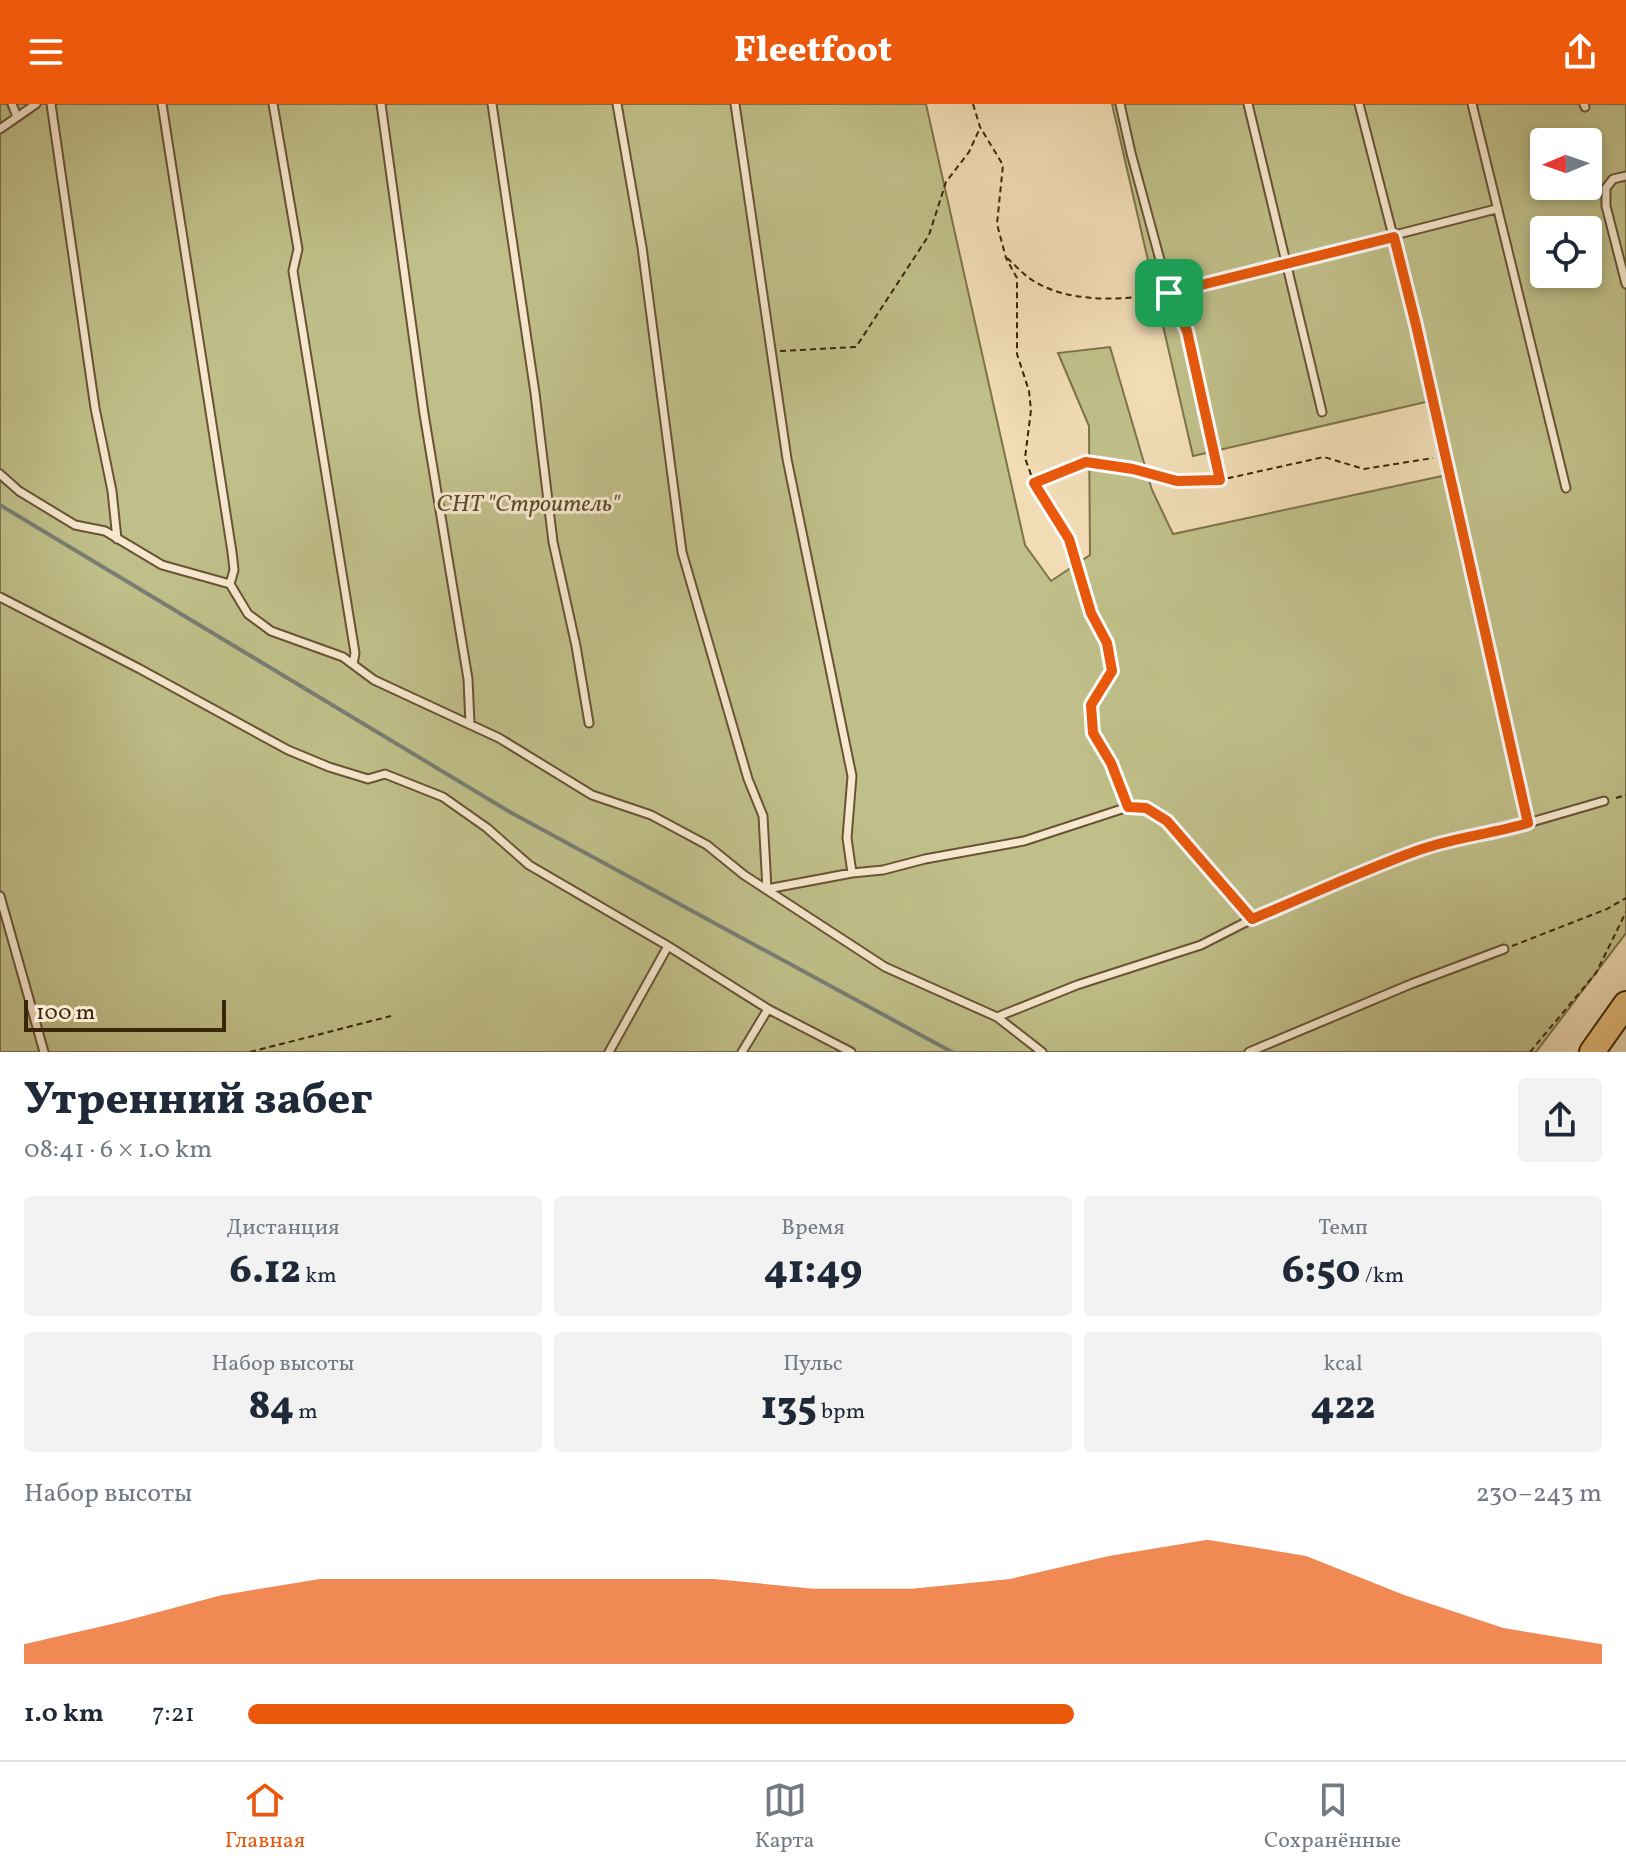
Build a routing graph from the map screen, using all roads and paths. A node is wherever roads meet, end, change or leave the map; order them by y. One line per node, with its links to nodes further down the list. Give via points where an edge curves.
1 (12, 104): 15 (lane)
2 (36, 104): 15 (lane)
3 (51, 104): 32 (lane)
4 (162, 104): 33 (lane, via 232,552)
5 (273, 104): 35 (lane, via 298,249 293,271)
6 (381, 104): 37 (lane, via 468,679)
7 (492, 104): 36 (lane, via 553,542)
8 (617, 104): 43 (lane, via 642,247 682,552 763,816)
9 (735, 104): 25 (lane)
10 (973, 104): 16 (path)
11 (1120, 104): 24 (lane)
12 (1248, 104): 22 (lane)
13 (1359, 104): 20 (lane)
14 (1472, 104): 19 (lane)
15 (17, 117): 17 (lane)
16 (980, 127): 21 (path, via 1003,165 997,224); 25 (path, via 946,182 929,235 856,347)
17 (0, 129)
18 (1626, 176): 23 (lane, via 1613,179 1606,188)
19 (1496, 209): 20 (lane); 31 (lane)
20 (1394, 237): 22 (lane); 27 (lane)
21 (1006, 258): 24 (path, via 1032,280 1073,295 1116,300); 30 (path, via 1017,278 1017,354 1031,410 1025,458)
22 (1286, 263): 24 (lane); 26 (lane)
23 (1626, 284)
24 (1169, 293): 29 (path, via 1187,331)
25 (770, 352): 42 (lane, via 802,542 852,776 847,838)
26 (1322, 412)
27 (1445, 456): 29 (path, via 1364,469 1324,457); 41 (path)
28 (0, 474): 32 (lane, via 75,525)
29 (1220, 480): 30 (path, via 1177,481 1086,462)
30 (1034, 483): 40 (path, via 1069,539 1091,613 1107,643 1112,671 1091,705 1093,733)
31 (1566, 488)
32 (117, 539): 33 (lane, via 162,565)
33 (230, 584): 35 (lane, via 248,614 271,631)
34 (0, 597): 48 (lane, via 288,750 368,779 385,774 443,797 529,865)
35 (353, 664): 37 (lane, via 374,680)
36 (589, 723)
37 (470, 724): 43 (lane, via 592,795 651,815 707,845)
38 (1626, 795): 39 (path)
39 (1604, 801): 41 (lane)
40 (1128, 807): 42 (lane, via 1024,841); 47 (lane, via 1146,808 1167,821)
41 (1528, 823): 47 (lane, via 1418,850)
42 (852, 873): 43 (lane)
43 (767, 889): 53 (lane, via 885,967)
44 (0, 896): 54 (lane)
45 (1626, 898): 49 (path)
46 (1626, 912): 61 (path, via 1596,973)
47 (1252, 919): 53 (lane, via 1201,945)
48 (668, 946): 51 (lane); 56 (lane)
49 (1504, 949): 60 (lane)
50 (1626, 1004): 62 (main road)
51 (768, 1009): 57 (lane); 58 (lane)
52 (391, 1016): 55 (path)
53 (997, 1017): 59 (lane)
54 (44, 1052)
55 (250, 1052)
56 (609, 1052)
57 (742, 1052)
58 (851, 1052)
59 (1042, 1052)
60 (1249, 1052)
61 (1530, 1052)
62 (1592, 1052)

